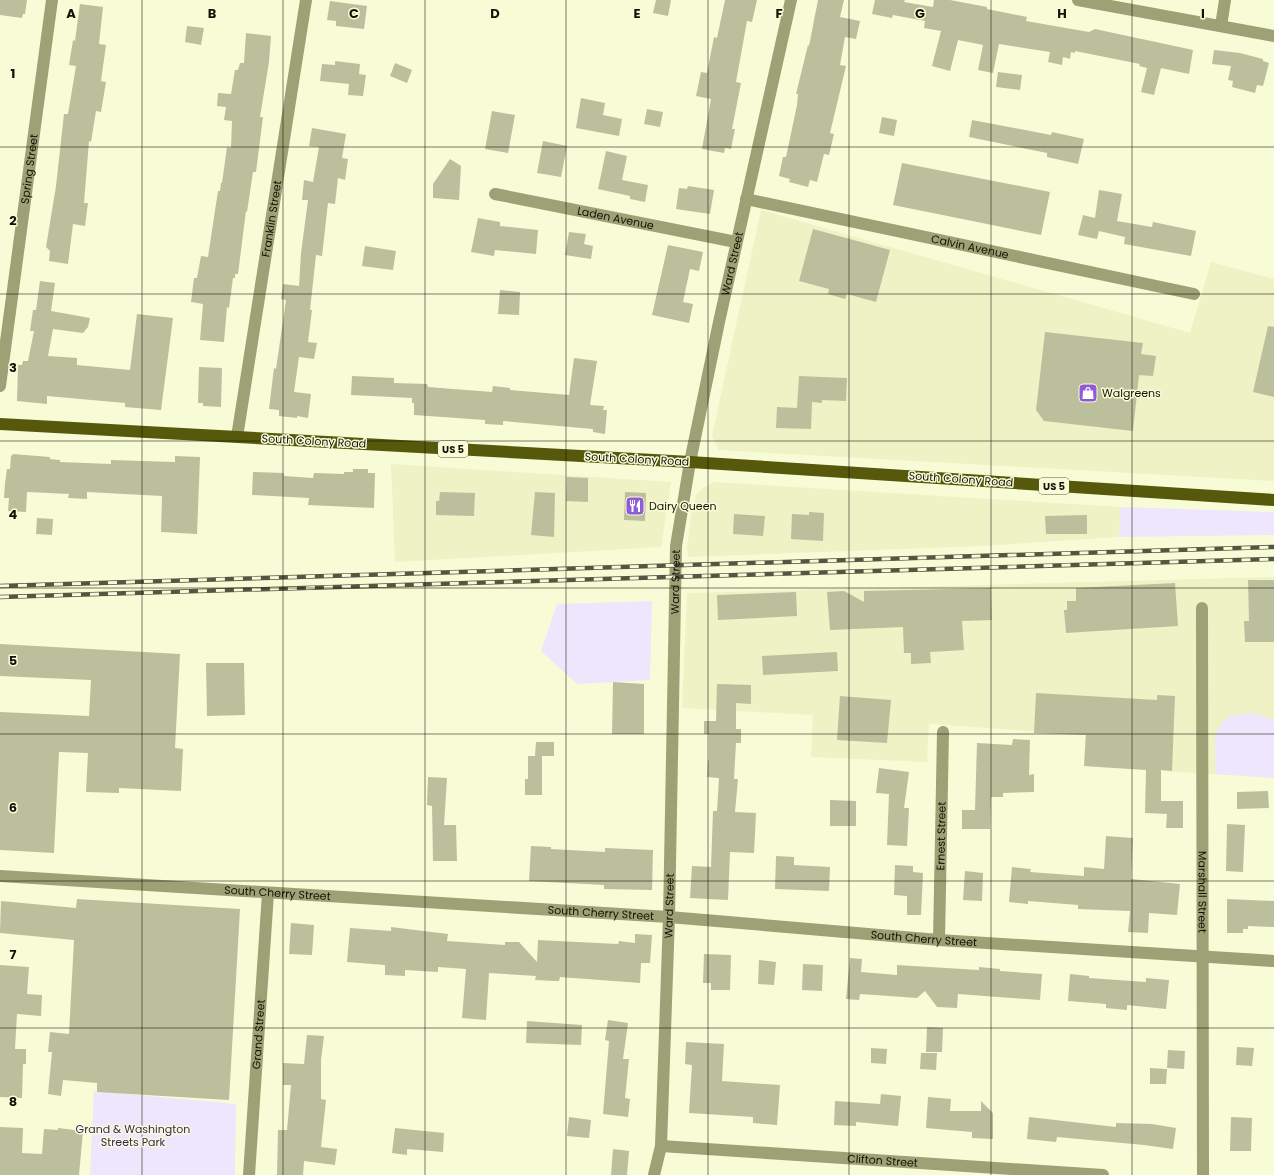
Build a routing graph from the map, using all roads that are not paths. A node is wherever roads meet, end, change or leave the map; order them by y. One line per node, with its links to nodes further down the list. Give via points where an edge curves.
1 (52, 0): 12 (street, Spring Street)
2 (306, 0): 14 (street, Franklin Street)
3 (791, 0): 9 (street, Ward Street)
4 (1078, 0): 6 (street)
5 (1225, 0): 6 (street)
6 (1221, 26): 7 (street)
7 (1274, 36)
8 (495, 194): 10 (street, Laden Avenue)
9 (746, 199): 10 (street, Ward Street); 11 (street, Calvin Avenue)
10 (736, 242): 15 (street, Ward Street)
11 (1194, 294)
12 (0, 386)
13 (0, 424): 14 (main road, South Colony Road / US 5)
14 (237, 437): 15 (main road, South Colony Road / US 5)
15 (690, 462): 16 (main road, South Colony Road / US 5); 21 (street, Ward Street, via 675,552)
16 (1274, 500)
17 (1202, 608): 23 (street, Marshall Street)
18 (943, 732): 22 (street, Ernest Street)
19 (0, 876): 20 (street, South Cherry Street)
20 (268, 893): 21 (street, South Cherry Street); 26 (street, Grand Street)
21 (669, 917): 22 (street, South Cherry Street); 25 (street, Ward Street)
22 (939, 940): 23 (street, South Cherry Street)
23 (1202, 955): 24 (street, South Cherry Street); 29 (street, Marshall Street)
24 (1274, 961)
25 (661, 1146): 27 (street, Ward Street); 28 (street, Clifton Street)
26 (249, 1175)
27 (654, 1175)
28 (1104, 1175)
29 (1203, 1175)

